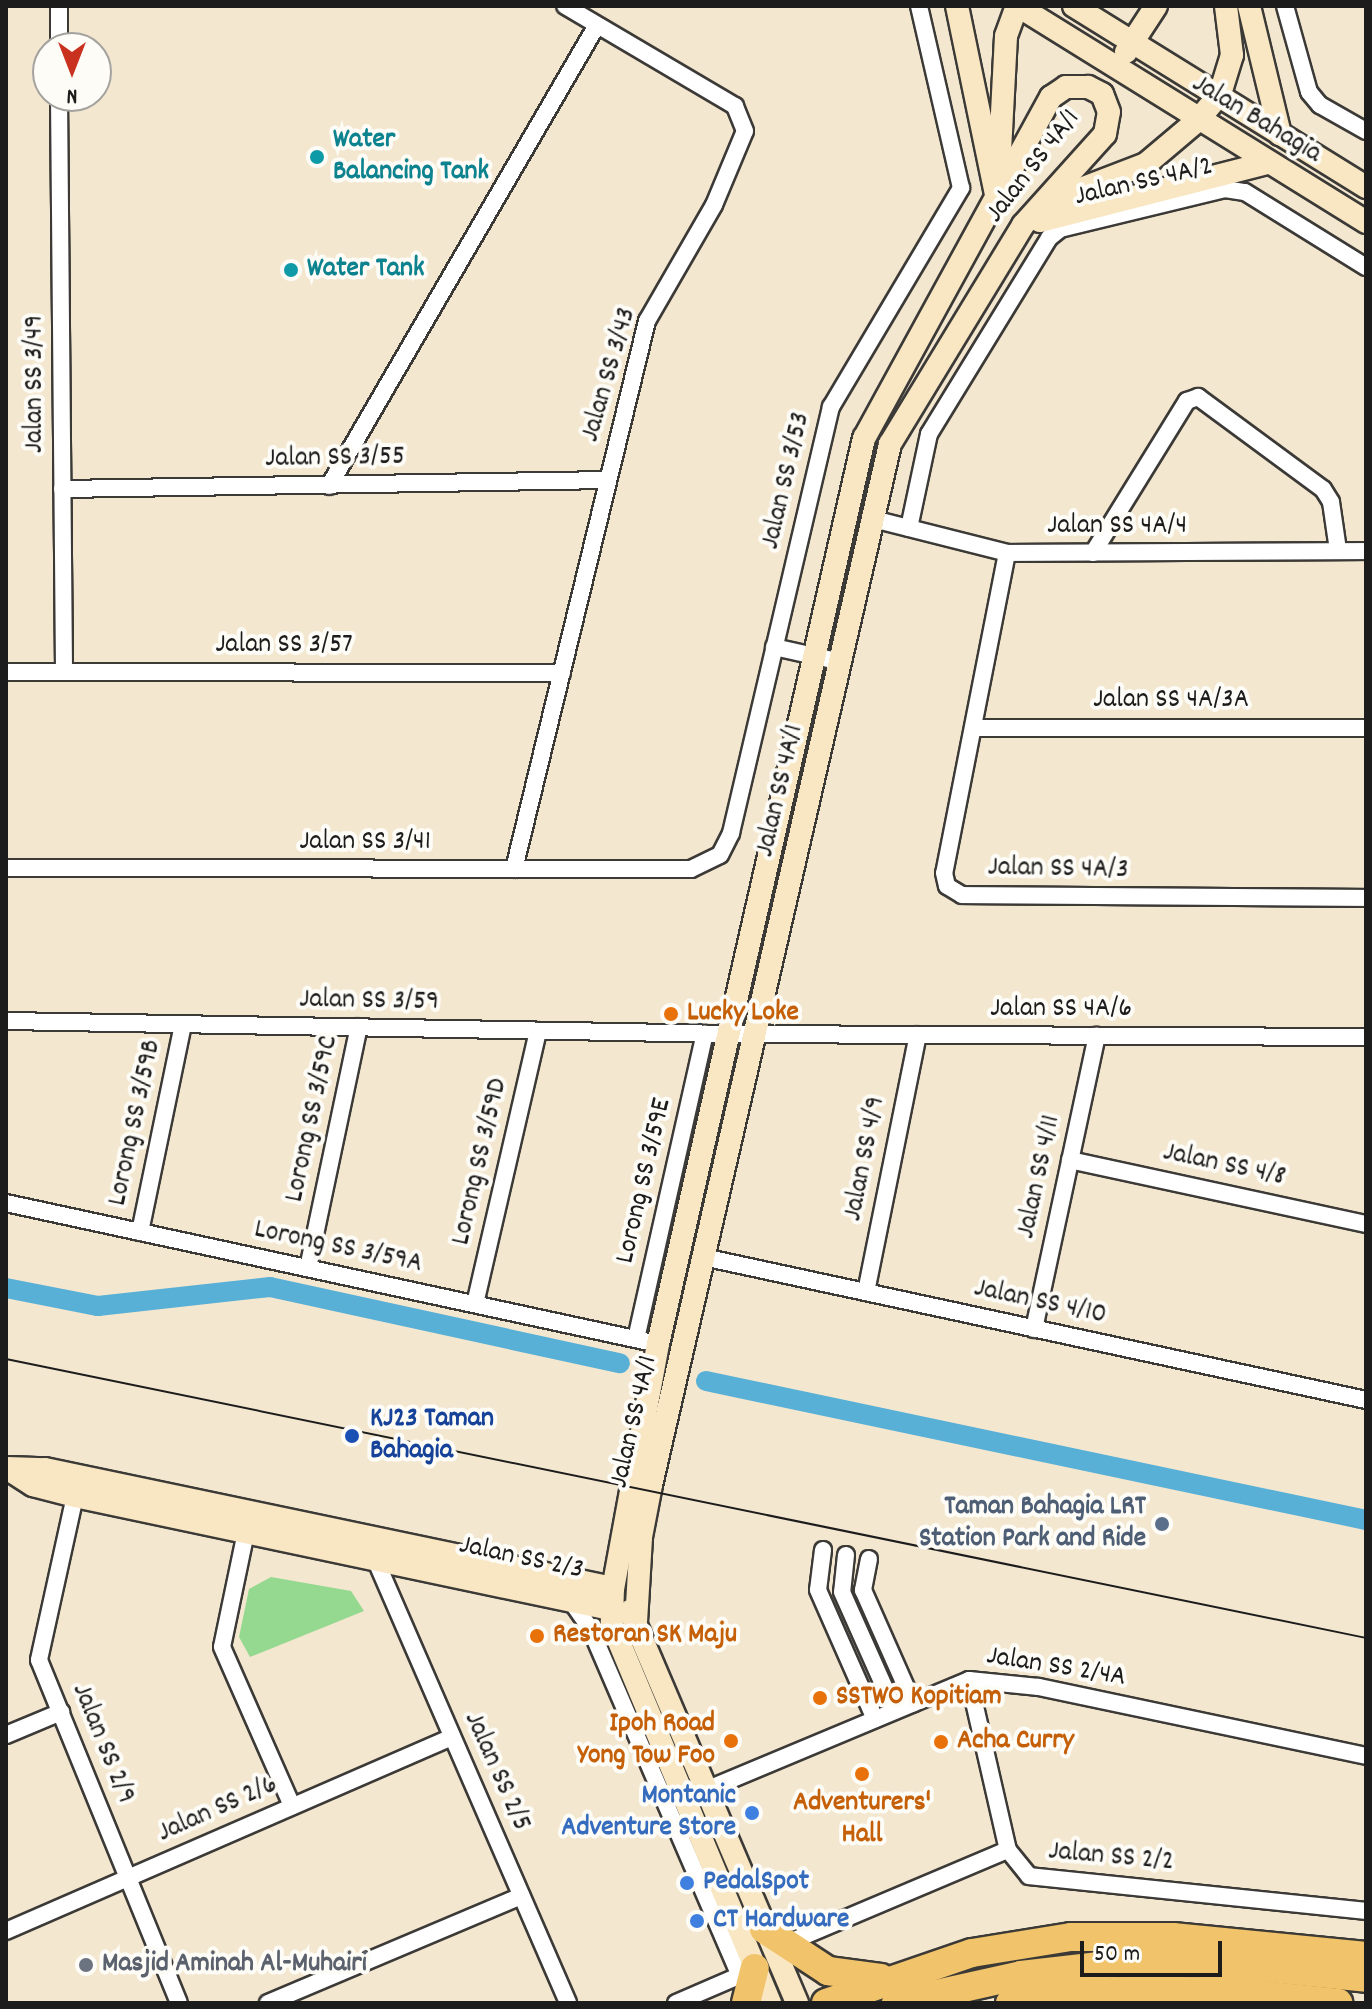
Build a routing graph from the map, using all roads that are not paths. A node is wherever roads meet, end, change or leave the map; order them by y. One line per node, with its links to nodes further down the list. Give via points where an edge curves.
1 (59, 6): 12 (street)
2 (565, 6): 11 (street, Jalan SS 3/43)
3 (919, 6): 35 (street, Jalan SS 3/53, via 961,188 831,407)
4 (957, 6): 22 (main road)
5 (1017, 6): 14 (main road, Jalan Bahagia); 22 (main road, via 1006,36)
6 (1074, 6): 13 (main road, Jalan Bahagia)
7 (1156, 6): 13 (main road)
8 (1226, 6): 15 (main road, via 1232,55)
9 (1249, 6): 19 (main road)
10 (1285, 6): 18 (street, via 1309,92 1320,105)
11 (597, 25): 26 (street, Jalan SS 3/43, via 735,106 745,131 714,205 647,321); 27 (street)
12 (59, 32)
13 (1133, 42): 14 (main road); 15 (main road, Jalan Bahagia)
14 (1115, 69): 17 (main road, Jalan Bahagia)
15 (1220, 94): 17 (main road); 19 (main road, Jalan Bahagia)
16 (59, 112): 28 (street, Jalan SS 3/49)
17 (1198, 120): 20 (main road, Jalan Bahagia); 24 (main road, via 1146,164 1073,192)
18 (1365, 128)
19 (1280, 134): 21 (main road, Jalan Bahagia)
20 (1267, 163): 23 (main road, Jalan Bahagia); 24 (main road)
21 (1366, 187)
22 (997, 199): 24 (main road, Jalan SS 4A/1, via 1051,97 1066,87 1088,87 1102,94 1109,112 1105,134); 36 (main road, Jalan SS 4A/1, via 871,419)
23 (1366, 222)
24 (1023, 225): 29 (main road, Jalan SS 4A/1, via 897,427)
25 (1366, 267): 30 (street, Jalan SS 4A/2, via 1245,192 1225,189 1060,229 1049,238 929,434)
26 (608, 480): 27 (street, Jalan SS 3/55); 40 (street, Jalan SS 3/43)
27 (329, 486): 28 (street, Jalan SS 3/55)
28 (62, 489): 39 (street, Jalan SS 3/49)
29 (873, 519): 30 (street, Jalan SS 4A/4); 37 (main road, Jalan SS 4A/1)
30 (909, 528): 33 (street, Jalan SS 4A/4)
31 (1338, 550): 32 (street, Jalan SS 4A/4); 34 (street, Jalan SS 4A/4); 34 (street, via 1331,502 1323,489 1198,397 1187,401)
32 (1366, 551)
33 (1007, 553): 34 (street, Jalan SS 4A/4); 41 (street, Jalan SS 4A/3)
34 (1093, 553)
35 (774, 647): 36 (street); 43 (street, Jalan SS 3/53, via 731,833)
36 (815, 657): 37 (street); 52 (main road, Jalan SS 4A/1)
37 (841, 662): 53 (main road, Jalan SS 4A/1)
38 (6, 672): 39 (street, Jalan SS 3/57)
39 (64, 672): 40 (street, Jalan SS 3/57)
40 (562, 673): 45 (street, Jalan SS 3/43)
41 (976, 728): 42 (street, Jalan SS 4A/3A); 46 (street, Jalan SS 4A/3, via 944,873 947,886 962,895)
42 (1366, 728)
43 (720, 855): 45 (street, Jalan SS 3/41, via 691,869)
44 (6, 868): 45 (street, Jalan SS 3/41)
45 (514, 869)
46 (1366, 898)
47 (183, 1025): 48 (street, Jalan SS 3/59); 49 (street, Jalan SS 3/59); 60 (street, Lorong SS 3/59B)
48 (7, 1027)
49 (359, 1027): 50 (street, Jalan SS 3/59); 62 (street, Lorong SS 3/59C)
50 (538, 1031): 51 (street, Jalan SS 3/59); 64 (street, Lorong SS 3/59D)
51 (705, 1034): 52 (street, Jalan SS 3/59); 66 (street, Lorong SS 3/59E)
52 (731, 1034): 53 (street, Jalan SS 3/59); 66 (main road, Jalan SS 4A/1)
53 (756, 1034): 54 (street, Jalan SS 4A/6); 61 (main road, Jalan SS 4A/1)
54 (918, 1035): 55 (street, Jalan SS 4A/6); 63 (street, Jalan SS 4/9)
55 (1097, 1036): 56 (street, Jalan SS 4A/6); 57 (street, Jalan SS 4/11)
56 (1366, 1037)
57 (1070, 1160): 59 (street, Jalan SS 4/8); 65 (street, Jalan SS 4/11)
58 (6, 1203): 60 (street, Lorong SS 3/59A)
59 (1366, 1224)
60 (140, 1232): 62 (street, Lorong SS 3/59A)
61 (703, 1257): 63 (street, Jalan SS 4/10); 75 (main road, Jalan SS 4A/1)
62 (308, 1268): 64 (street, Lorong SS 3/59A)
63 (866, 1292): 65 (street, Jalan SS 4/10)
64 (475, 1304): 66 (street, Lorong SS 3/59A)
65 (1034, 1329): 67 (street, Jalan SS 4/10)
66 (647, 1342): 76 (main road, Jalan SS 4A/1)
67 (1366, 1400)
68 (7, 1468): 69 (main road, Jalan SS 2/3, via 33,1485); 76 (main road, Jalan SS 2/3, via 45,1469)
69 (75, 1496): 70 (main road, Jalan SS 2/3); 82 (street, Jalan SS 2/9, via 39,1660)
70 (246, 1532): 74 (main road, Jalan SS 2/3); 88 (street, via 222,1647)
71 (823, 1550): 83 (street, via 818,1590)
72 (846, 1555): 81 (street, via 842,1592)
73 (869, 1559): 80 (street, via 863,1590)
74 (376, 1561): 77 (main road, Jalan SS 2/3); 85 (street, Jalan SS 2/5)
75 (638, 1562): 76 (main road); 78 (main road, Jalan SS 4A/1)
76 (615, 1599): 77 (main road, Jalan SS 2/3); 78 (main road); 97 (main road, Jalan SS 2/3, via 631,1673)
77 (571, 1601): 97 (street, via 591,1630)
78 (636, 1622): 87 (main road)
79 (969, 1680): 80 (street, Jalan SS 2/4A); 86 (street, Jalan SS 2/4A, via 1039,1687); 89 (street)
80 (913, 1703): 81 (street, Jalan SS 2/4A)
81 (895, 1711): 83 (street, Jalan SS 2/4A)
82 (61, 1712): 84 (street); 90 (street, Jalan SS 2/9)
83 (875, 1719): 87 (street, Jalan SS 2/4A)
84 (6, 1735)
85 (452, 1737): 88 (street, Jalan SS 2/6); 91 (street, Jalan SS 2/5)
86 (1366, 1756)
87 (706, 1790): 94 (main road)
88 (292, 1806): 90 (street, Jalan SS 2/6)
89 (1008, 1850): 92 (street, Jalan SS 2/2, via 1029,1876); 94 (street, Jalan SS 2/2)
90 (128, 1878): 93 (street, Jalan SS 2/6); 99 (street, Jalan SS 2/9)
91 (521, 1896): 100 (street); 101 (street, Jalan SS 2/5)
92 (1366, 1911)
93 (6, 1931)
94 (774, 1936): 98 (highway, via 828,1971); 104 (main road)
95 (1366, 1956): 98 (highway, via 1173,1937 1071,1937 972,1953)
96 (1366, 1978): 98 (highway, via 1239,1965 1134,1962)
97 (747, 1982): 102 (street); 103 (main road, Jalan SS 2/3)
98 (889, 1995): 105 (highway)
99 (179, 2003)
100 (268, 2003)
101 (568, 2003)
102 (676, 2003)
103 (770, 2003)
104 (797, 2003)
105 (826, 2003)
106 (1010, 2003): 107 (highway, via 1132,1990 1234,1992)
107 (1338, 2003)

